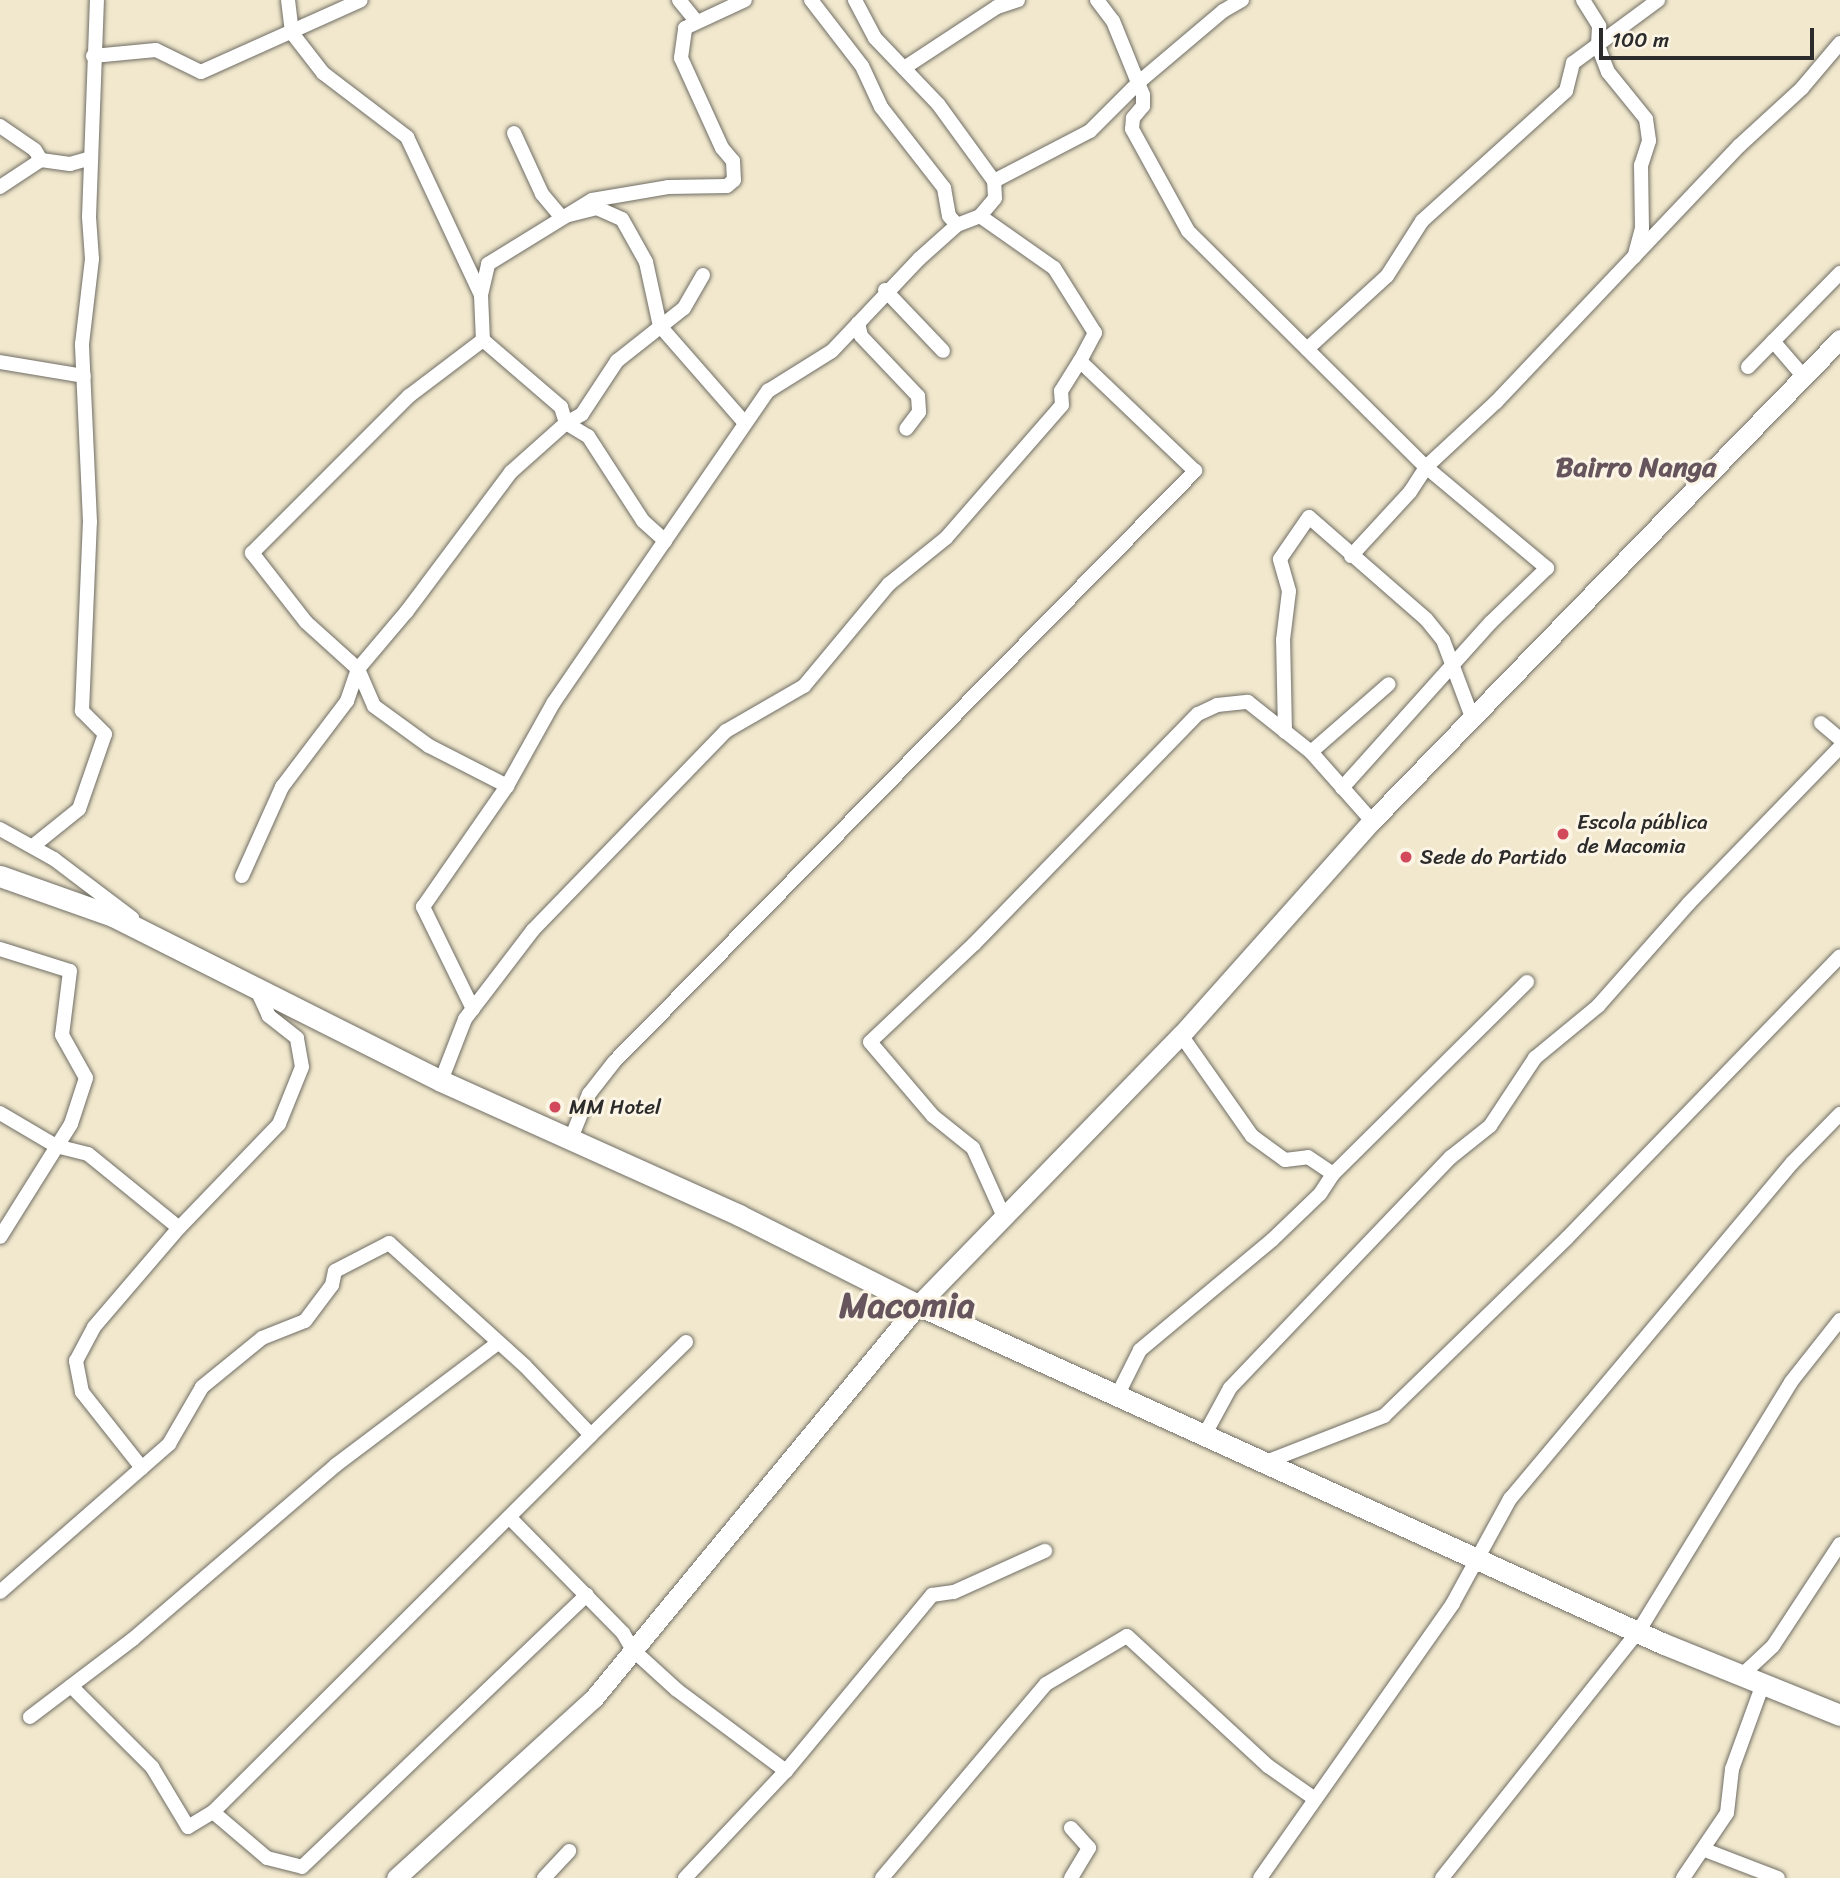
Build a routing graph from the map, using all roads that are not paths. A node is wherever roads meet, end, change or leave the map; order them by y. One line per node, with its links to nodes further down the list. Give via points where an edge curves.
1 (97, 0): 17 (street)
2 (289, 0): 14 (street)
3 (361, 0): 14 (street)
4 (679, 0): 13 (street)
5 (745, 0): 13 (street)
6 (811, 0): 28 (street, via 862,66 881,107 944,188 949,216)
7 (855, 0): 18 (street, via 876,38)
8 (1018, 0): 18 (street, via 997,7)
9 (1097, 0): 19 (street, via 1113,21)
10 (1242, 0): 19 (street)
11 (1583, 0): 16 (street, via 1600,26)
12 (1658, 0): 16 (street)
13 (695, 20): 27 (street, via 685,28 681,58 722,148 733,161 734,180 727,186 668,187 592,200)
14 (292, 33): 17 (street, via 201,72 156,50); 33 (street, via 323,73 407,138)
15 (1840, 43): 29 (street, via 1802,88 1739,146)
16 (1598, 46): 29 (street, via 1608,72 1646,120 1649,141 1641,166 1642,228); 39 (street, via 1573,63 1566,91 1422,221 1387,276)
17 (93, 56): 22 (street)
18 (904, 68): 24 (street, via 956,126)
19 (1139, 82): 24 (street, via 1090,131); 39 (street, via 1143,106 1133,118 1132,129 1188,231)
20 (0, 126): 23 (street, via 35,150)
21 (513, 132): 27 (street, via 542,194)
22 (91, 158): 23 (street, via 83,164); 44 (street, via 92,259 82,344)
23 (41, 160): 25 (street)
24 (994, 181): 26 (street, via 995,198)
25 (0, 187)
26 (980, 216): 28 (street); 41 (street, via 1054,268 1096,334)
27 (561, 217): 33 (street, via 488,264); 35 (street, via 597,208 621,219 646,262)
28 (957, 225): 32 (street)
29 (1634, 258): 49 (street, via 1496,402)
30 (1840, 273): 38 (street)
31 (703, 275): 35 (street, via 684,308)
32 (886, 290): 34 (street); 40 (street)
33 (481, 295): 37 (street)
34 (858, 323): 46 (street, via 832,351 768,391); 48 (street, via 861,336 918,396 919,412)
35 (660, 326): 46 (street); 47 (street, via 617,361 582,414)
36 (1840, 339): 45 (street)
37 (483, 340): 47 (street, via 561,407); 53 (street, via 409,396 252,553 306,622)
38 (1773, 341): 43 (street); 45 (street)
39 (1307, 349): 49 (street)
40 (943, 351)
41 (1080, 361): 73 (street, via 1061,391 1062,405 946,538 889,584 803,686 726,731 533,930); 78 (street, via 1195,471 614,1062 589,1094)
42 (0, 362): 44 (street)
43 (1748, 367)
44 (84, 376): 65 (street, via 90,522 82,711 105,734 79,809)
45 (1804, 377): 55 (street)
46 (744, 422): 50 (street)
47 (566, 424): 50 (street, via 588,436 643,521); 53 (street, via 511,472 408,611)
48 (906, 429)
49 (1426, 467): 51 (street, via 1410,492); 52 (street, via 1547,568 1491,622)
50 (665, 541): 61 (street, via 554,702)
51 (1351, 556): 52 (street, via 1426,619 1443,640); 57 (street, via 1309,517 1280,559 1289,591 1283,640)
52 (1453, 668): 55 (street); 62 (street)
53 (358, 669): 61 (street, via 374,706 429,746); 67 (street, via 347,701 282,787)
54 (1390, 684): 60 (street)
55 (1473, 720): 63 (street)
56 (1821, 723): 58 (street)
57 (1285, 732): 60 (street); 81 (street, via 1248,702 1217,705 1198,714 974,944 870,1041 933,1116 973,1148)
58 (1840, 738)
59 (1840, 747): 89 (street, via 1689,902 1598,1006 1535,1058 1490,1126 1451,1157 1230,1388)
60 (1311, 752): 62 (street)
61 (507, 786): 73 (street, via 423,907)
62 (1342, 788): 63 (street)
63 (1372, 821): 74 (street)
64 (0, 830): 65 (street)
65 (33, 846): 68 (street)
66 (0, 876): 68 (main road, via 113,916)
67 (242, 876)
68 (148, 934): 72 (main road)
69 (0, 949): 79 (street, via 73,974 62,1035 85,1071 85,1085 71,1124)
70 (1840, 956): 91 (street, via 1567,1238 1384,1416 1341,1437)
71 (1527, 982): 80 (street)
72 (256, 988): 75 (main road); 82 (street, via 269,1016 297,1038 302,1067 279,1124)
73 (473, 1010): 75 (street)
74 (1181, 1035): 80 (street, via 1252,1136 1285,1160 1308,1157); 81 (street)
75 (442, 1081): 78 (main road)
76 (0, 1113): 79 (street)
77 (1840, 1114): 96 (street, via 1792,1163 1510,1499)
78 (570, 1141): 84 (main road, via 739,1215)
79 (56, 1146): 82 (street, via 88,1154); 83 (street)
80 (1333, 1174): 88 (street, via 1320,1194 1272,1240 1140,1350)
81 (1004, 1217): 84 (street)
82 (179, 1228): 92 (street, via 94,1327 76,1361 82,1392)
83 (0, 1237)
84 (918, 1305): 88 (main road); 100 (street)
85 (1840, 1320): 99 (street, via 1791,1382)
86 (686, 1342): 90 (street)
87 (498, 1343): 90 (street); 92 (street, via 388,1243 335,1271 332,1285 306,1321 262,1338 202,1387 169,1444); 103 (street, via 336,1465)
88 (1118, 1394): 89 (main road)
89 (1205, 1434): 91 (main road)
90 (591, 1435): 93 (street)
91 (1266, 1462): 96 (main road)
92 (142, 1468): 97 (street)
93 (511, 1520): 98 (street); 108 (street)
94 (1840, 1545): 101 (street, via 1773,1646)
95 (1045, 1550): 106 (street, via 954,1592 932,1595)
96 (1479, 1559): 99 (main road); 107 (street)
97 (0, 1592)
98 (587, 1595): 100 (street); 108 (street, via 302,1867 267,1858)
99 (1638, 1632): 101 (main road); 118 (street)
100 (633, 1650): 106 (street, via 677,1690); 113 (street, via 538,1753)
101 (1742, 1675): 102 (main road)
102 (1763, 1684): 104 (main road); 110 (street, via 1732,1769 1727,1813)
103 (71, 1686): 105 (street); 108 (street, via 152,1768 188,1827)
104 (1840, 1715)
105 (30, 1717)
106 (786, 1771): 115 (street)
107 (1315, 1799): 112 (street); 116 (street, via 1268,1766 1128,1636 1046,1684)
108 (214, 1812)
109 (1071, 1828): 117 (street, via 1089,1848)
110 (1705, 1850): 119 (street); 120 (street)
111 (569, 1851): 114 (street)
112 (1267, 1875)
113 (396, 1878)
114 (544, 1878)
115 (685, 1878)
116 (882, 1878)
117 (1071, 1878)
118 (1442, 1878)
119 (1683, 1878)
120 (1778, 1878)

